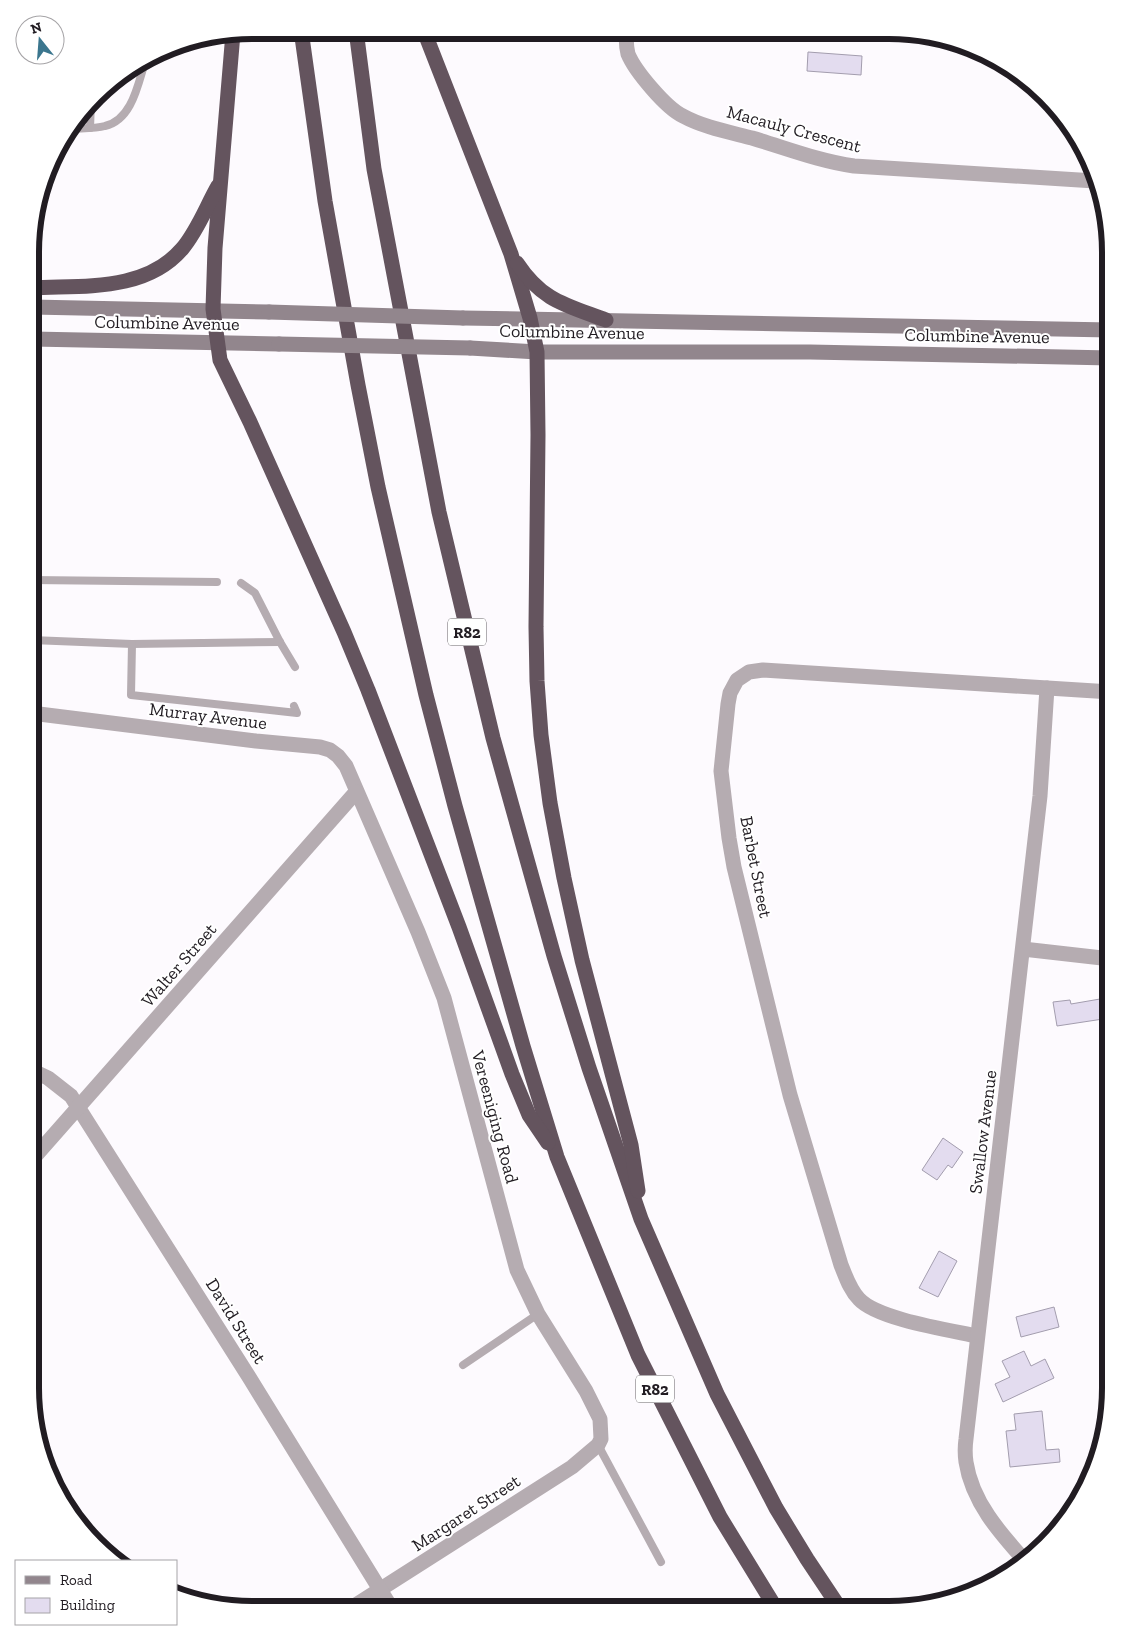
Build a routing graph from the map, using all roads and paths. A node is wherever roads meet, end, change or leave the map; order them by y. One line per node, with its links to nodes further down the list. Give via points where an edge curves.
1 (301, 39): 40 (highway, R82, via 352,356 395,565 455,806)
2 (357, 39): 41 (highway, R82, via 374,169 409,358 439,512 468,637 554,956 588,1068)
3 (427, 39): 12 (highway)
4 (626, 39): 11 (street, Macauly Crescent, via 628,54 663,101 682,116 715,128 854,166)
5 (232, 40): 10 (highway)
6 (143, 68): 8 (lane, via 125,113 107,126)
7 (91, 113): 8 (lane)
8 (90, 128): 9 (lane)
9 (78, 129)
10 (222, 180): 13 (highway, via 182,250 165,265 129,281); 15 (highway)
11 (1090, 181)
12 (511, 254): 16 (highway); 17 (highway, via 545,295)
13 (39, 288)
14 (39, 307): 15 (main road, Columbine Avenue)
15 (213, 310): 16 (main road, Columbine Avenue, bridge); 20 (highway)
16 (530, 318): 17 (main road, Columbine Avenue); 21 (highway)
17 (606, 320): 18 (main road, Columbine Avenue)
18 (1102, 330)
19 (39, 339): 20 (main road, Columbine Avenue)
20 (217, 342): 21 (main road, Columbine Avenue, bridge); 40 (highway, via 220,360 368,690 529,1115)
21 (537, 352): 22 (main road, Columbine Avenue, via 810,352); 41 (highway, via 536,626 541,735 564,878 631,1145)
22 (1102, 358)
23 (39, 580): 24 (lane)
24 (217, 582)
25 (241, 583): 27 (lane, via 255,593)
26 (39, 640): 28 (lane)
27 (280, 642): 28 (lane); 29 (lane)
28 (132, 644): 32 (lane, via 131,695 297,713)
29 (295, 668)
30 (1047, 688): 31 (street, Barbet Street); 35 (street, Swallow Avenue, via 1040,796); 43 (street, Barbet Street, via 756,670 737,680 730,693 723,744 721,771 734,867 790,1094 850,1286 858,1299 884,1315)
31 (1102, 691)
32 (294, 706)
33 (39, 714): 34 (street, Murray Avenue, via 320,747 330,750 346,766)
34 (356, 792): 38 (street, Walter Street); 42 (street, Vereeniging Road, via 444,998 514,1262)
35 (1023, 949): 36 (street); 43 (street, Swallow Avenue)
36 (1102, 958)
37 (39, 1074): 38 (street, David Street, via 71,1096)
38 (78, 1109): 39 (street, Walter Street); 48 (street, David Street)
39 (39, 1152)
40 (557, 1157): 51 (highway, R82, via 638,1355 720,1517)
41 (641, 1219): 52 (highway, R82, via 717,1394 776,1508)
42 (538, 1314): 44 (lane); 45 (street, Vereeniging Road, via 600,1419)
43 (977, 1336): 46 (street, Swallow Avenue, via 965,1460 969,1479 987,1514 998,1532)
44 (463, 1365)
45 (598, 1446): 47 (lane); 48 (street, Margaret Street, via 572,1467)
46 (1020, 1556)
47 (661, 1562)
48 (382, 1589): 49 (street, Margaret Street); 50 (street, David Street)
49 (362, 1601)
50 (388, 1601)
51 (771, 1601)
52 (835, 1601)

